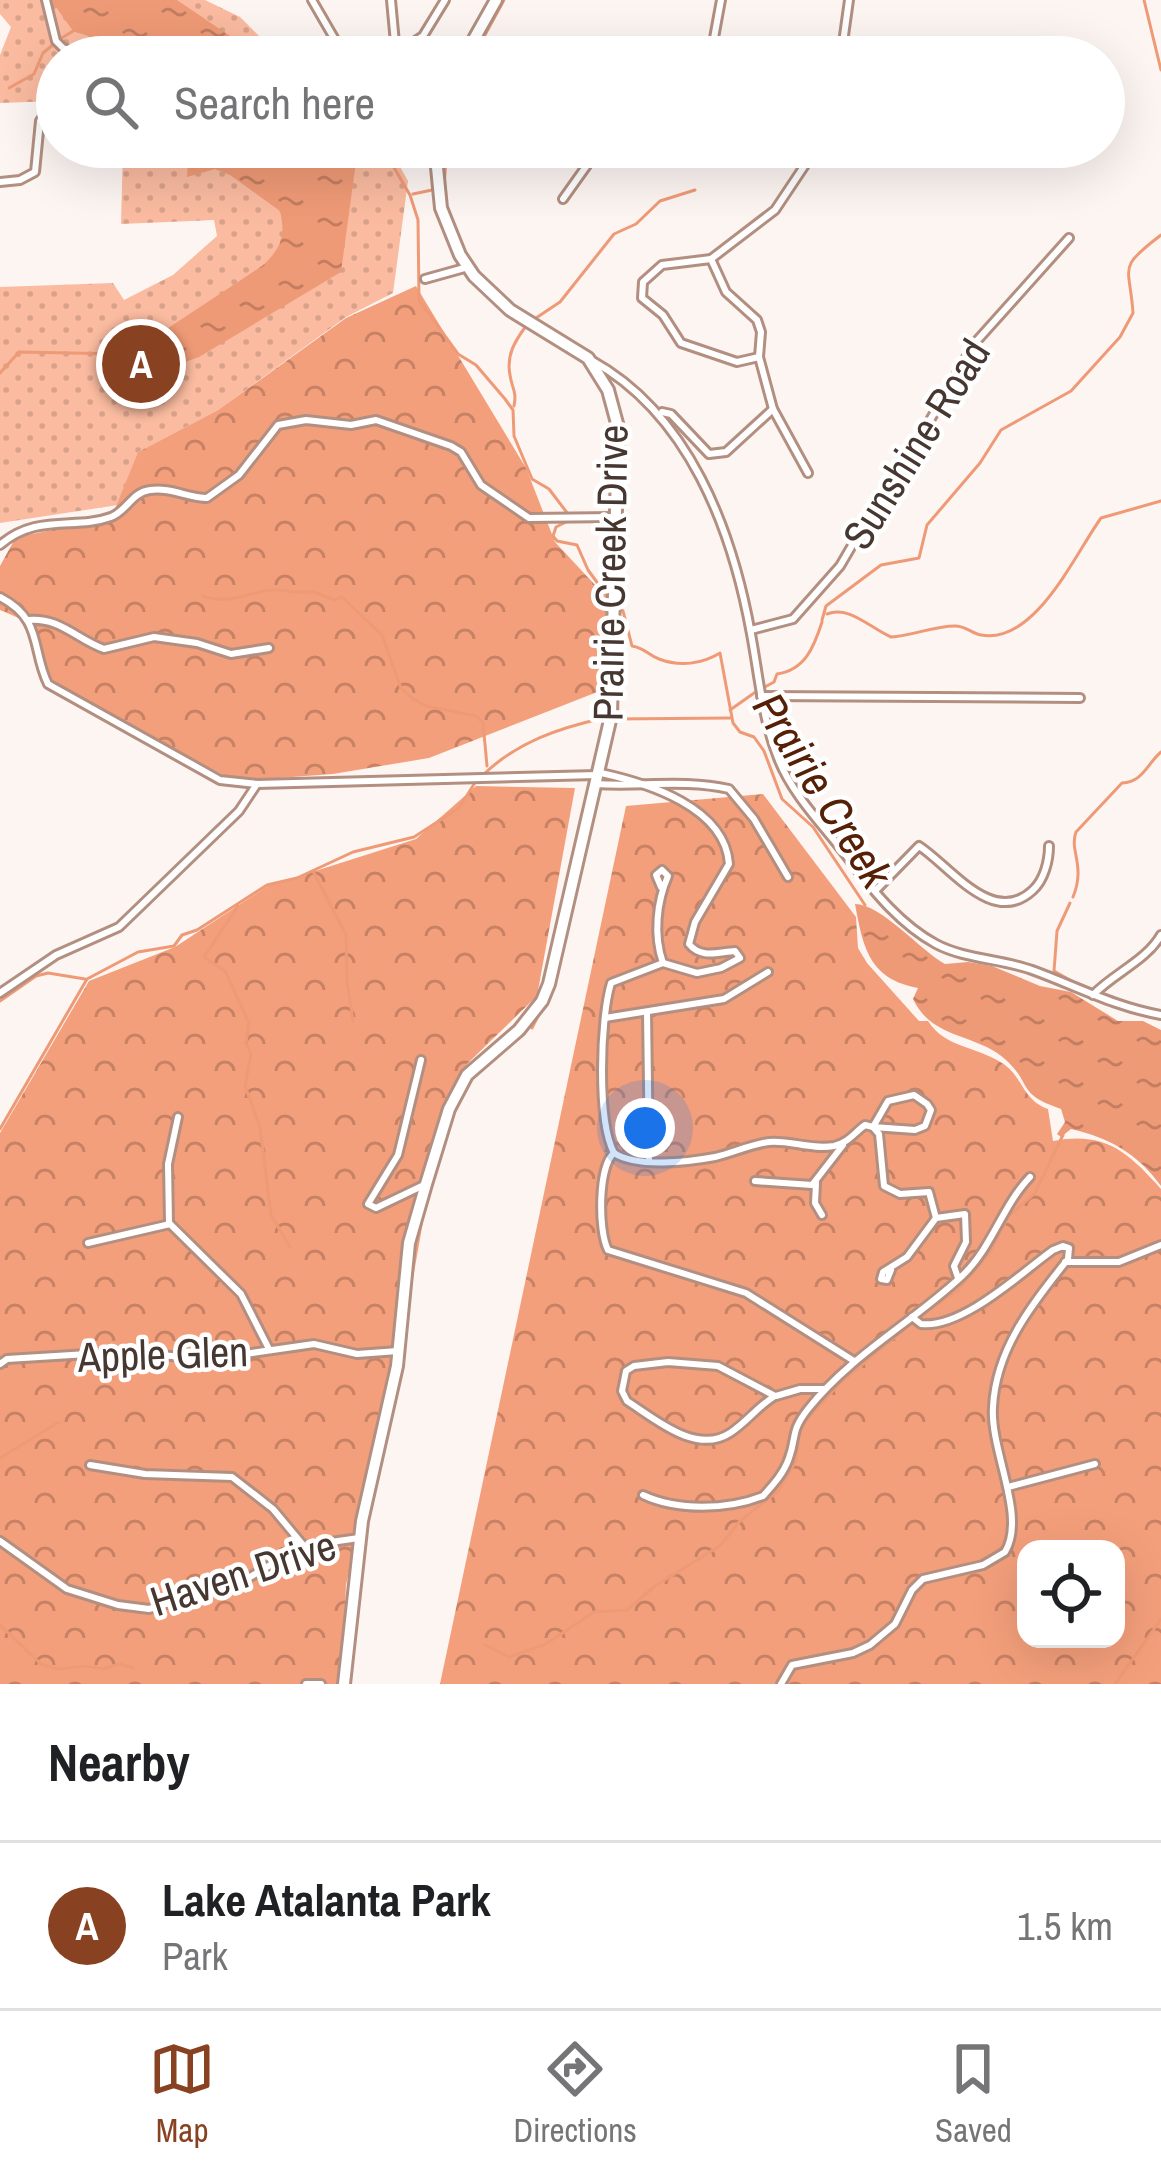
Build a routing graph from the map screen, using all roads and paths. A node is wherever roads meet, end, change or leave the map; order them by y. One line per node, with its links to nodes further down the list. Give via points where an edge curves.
1 (46, 0): 8 (street)
2 (312, 0): 9 (street)
3 (391, 0): 10 (street)
4 (445, 0): 11 (street)
5 (496, 0): 12 (main road)
6 (721, 0): 13 (street)
7 (850, 0): 14 (street)
8 (55, 36)
9 (333, 36)
10 (394, 36)
11 (423, 36)
12 (476, 36)
13 (714, 36)
14 (844, 36)
15 (36, 162): 19 (street, via 35,172)
16 (437, 168): 23 (main road, via 440,208)
17 (585, 168): 20 (street)
18 (803, 168): 22 (street, via 776,210)
19 (0, 182)
20 (563, 200)
21 (1069, 238): 34 (street, Sunshine Road, via 974,344 890,504 840,566 793,619)
22 (711, 259): 25 (street, via 726,292 757,320); 25 (street, via 662,265 643,282 642,298 681,343 737,362)
23 (468, 267): 24 (street); 26 (main road, via 510,310)
24 (425, 279)
25 (759, 357): 27 (street)
26 (588, 358): 28 (street); 30 (main road, Prairie Creek Drive, via 614,405)
27 (773, 409): 28 (street, via 717,455 671,414); 29 (street)
28 (658, 412): 34 (street, via 696,468)
29 (808, 473)
30 (617, 517): 31 (street, via 529,518 481,485 460,452 438,439 376,420 292,420 271,430 246,467 207,498 141,492 110,517 45,523); 38 (main road, Prairie Creek Drive, via 613,697)
31 (0, 545)
32 (0, 597): 33 (street)
33 (28, 620): 35 (street, via 64,625 104,649 154,637 231,654); 39 (street, via 47,684 220,780)
34 (751, 630): 36 (street)
35 (269, 649)
36 (761, 696): 37 (street); 44 (street, via 786,776)
37 (1080, 698)
38 (598, 778): 39 (street); 40 (street); 64 (main road, Prairie Creek Drive, via 542,1001 466,1075)
39 (256, 784): 50 (street, via 239,811 119,927 56,955)
40 (637, 784): 42 (street, via 729,789); 47 (street, via 711,820 728,849 730,864 689,944 707,954 735,950 740,958 697,973)
41 (1049, 846): 44 (street, via 1047,864 1023,897 981,896 920,846)
42 (788, 877)
43 (661, 887): 46 (street)
44 (875, 891): 51 (street, via 940,946)
45 (1161, 935): 51 (street)
46 (657, 945): 47 (street); 48 (street)
47 (663, 963): 48 (street)
48 (653, 966): 54 (street, via 611,983)
49 (768, 972): 52 (street, via 724,999)
50 (0, 993)
51 (1093, 995): 53 (street)
52 (647, 1012): 54 (street); 60 (street)
53 (1161, 1015)
54 (605, 1018): 59 (street, via 602,1064)
55 (421, 1060): 64 (street, via 401,1145 368,1204)
56 (178, 1117): 67 (street, via 168,1163)
57 (874, 1126): 57 (street, via 896,1096 922,1098 931,1110 915,1130); 58 (street); 66 (street, via 884,1186 929,1192)
58 (845, 1142): 60 (street, via 773,1142 716,1157); 63 (street)
59 (614, 1153): 60 (street); 76 (street, via 605,1165 608,1250 746,1293)
60 (649, 1160)
61 (1030, 1177): 72 (street)
62 (754, 1181): 63 (street)
63 (816, 1183): 65 (street)
64 (426, 1184): 75 (main road, via 405,1266)
65 (822, 1215)
66 (936, 1218): 71 (street); 72 (street, via 965,1214)
67 (170, 1224): 68 (street); 74 (street, via 241,1294)
68 (88, 1243)
69 (1161, 1245): 70 (street, via 1119,1262)
70 (1065, 1262): 73 (street, via 1070,1253 1063,1246 977,1305 929,1326); 82 (street, via 1012,1337 997,1378 993,1420)
71 (891, 1270)
72 (958, 1279): 73 (street)
73 (912, 1317): 76 (street)
74 (269, 1349): 75 (street, Apple Glen); 77 (street, Apple Glen, via 210,1359 120,1352)
75 (398, 1351): 84 (main road)
76 (855, 1362): 78 (street)
77 (0, 1364)
78 (825, 1389): 79 (street); 83 (street, via 797,1424 788,1462 763,1496 683,1506)
79 (775, 1396): 79 (street, via 725,1436 701,1440 627,1400 622,1381 634,1366 705,1364)
80 (1095, 1464): 82 (street)
81 (90, 1466): 86 (street, via 232,1477)
82 (1008, 1487): 90 (street, via 1013,1529 1005,1552 923,1579 885,1635 853,1652 792,1665)
83 (643, 1495)
84 (360, 1538): 86 (street, Haven Drive); 89 (main road)
85 (0, 1540): 86 (street, Haven Drive, via 67,1589 149,1609 243,1581)
86 (303, 1546)
87 (306, 1684): 88 (street)
88 (321, 1684)
89 (344, 1684)
90 (781, 1684)

